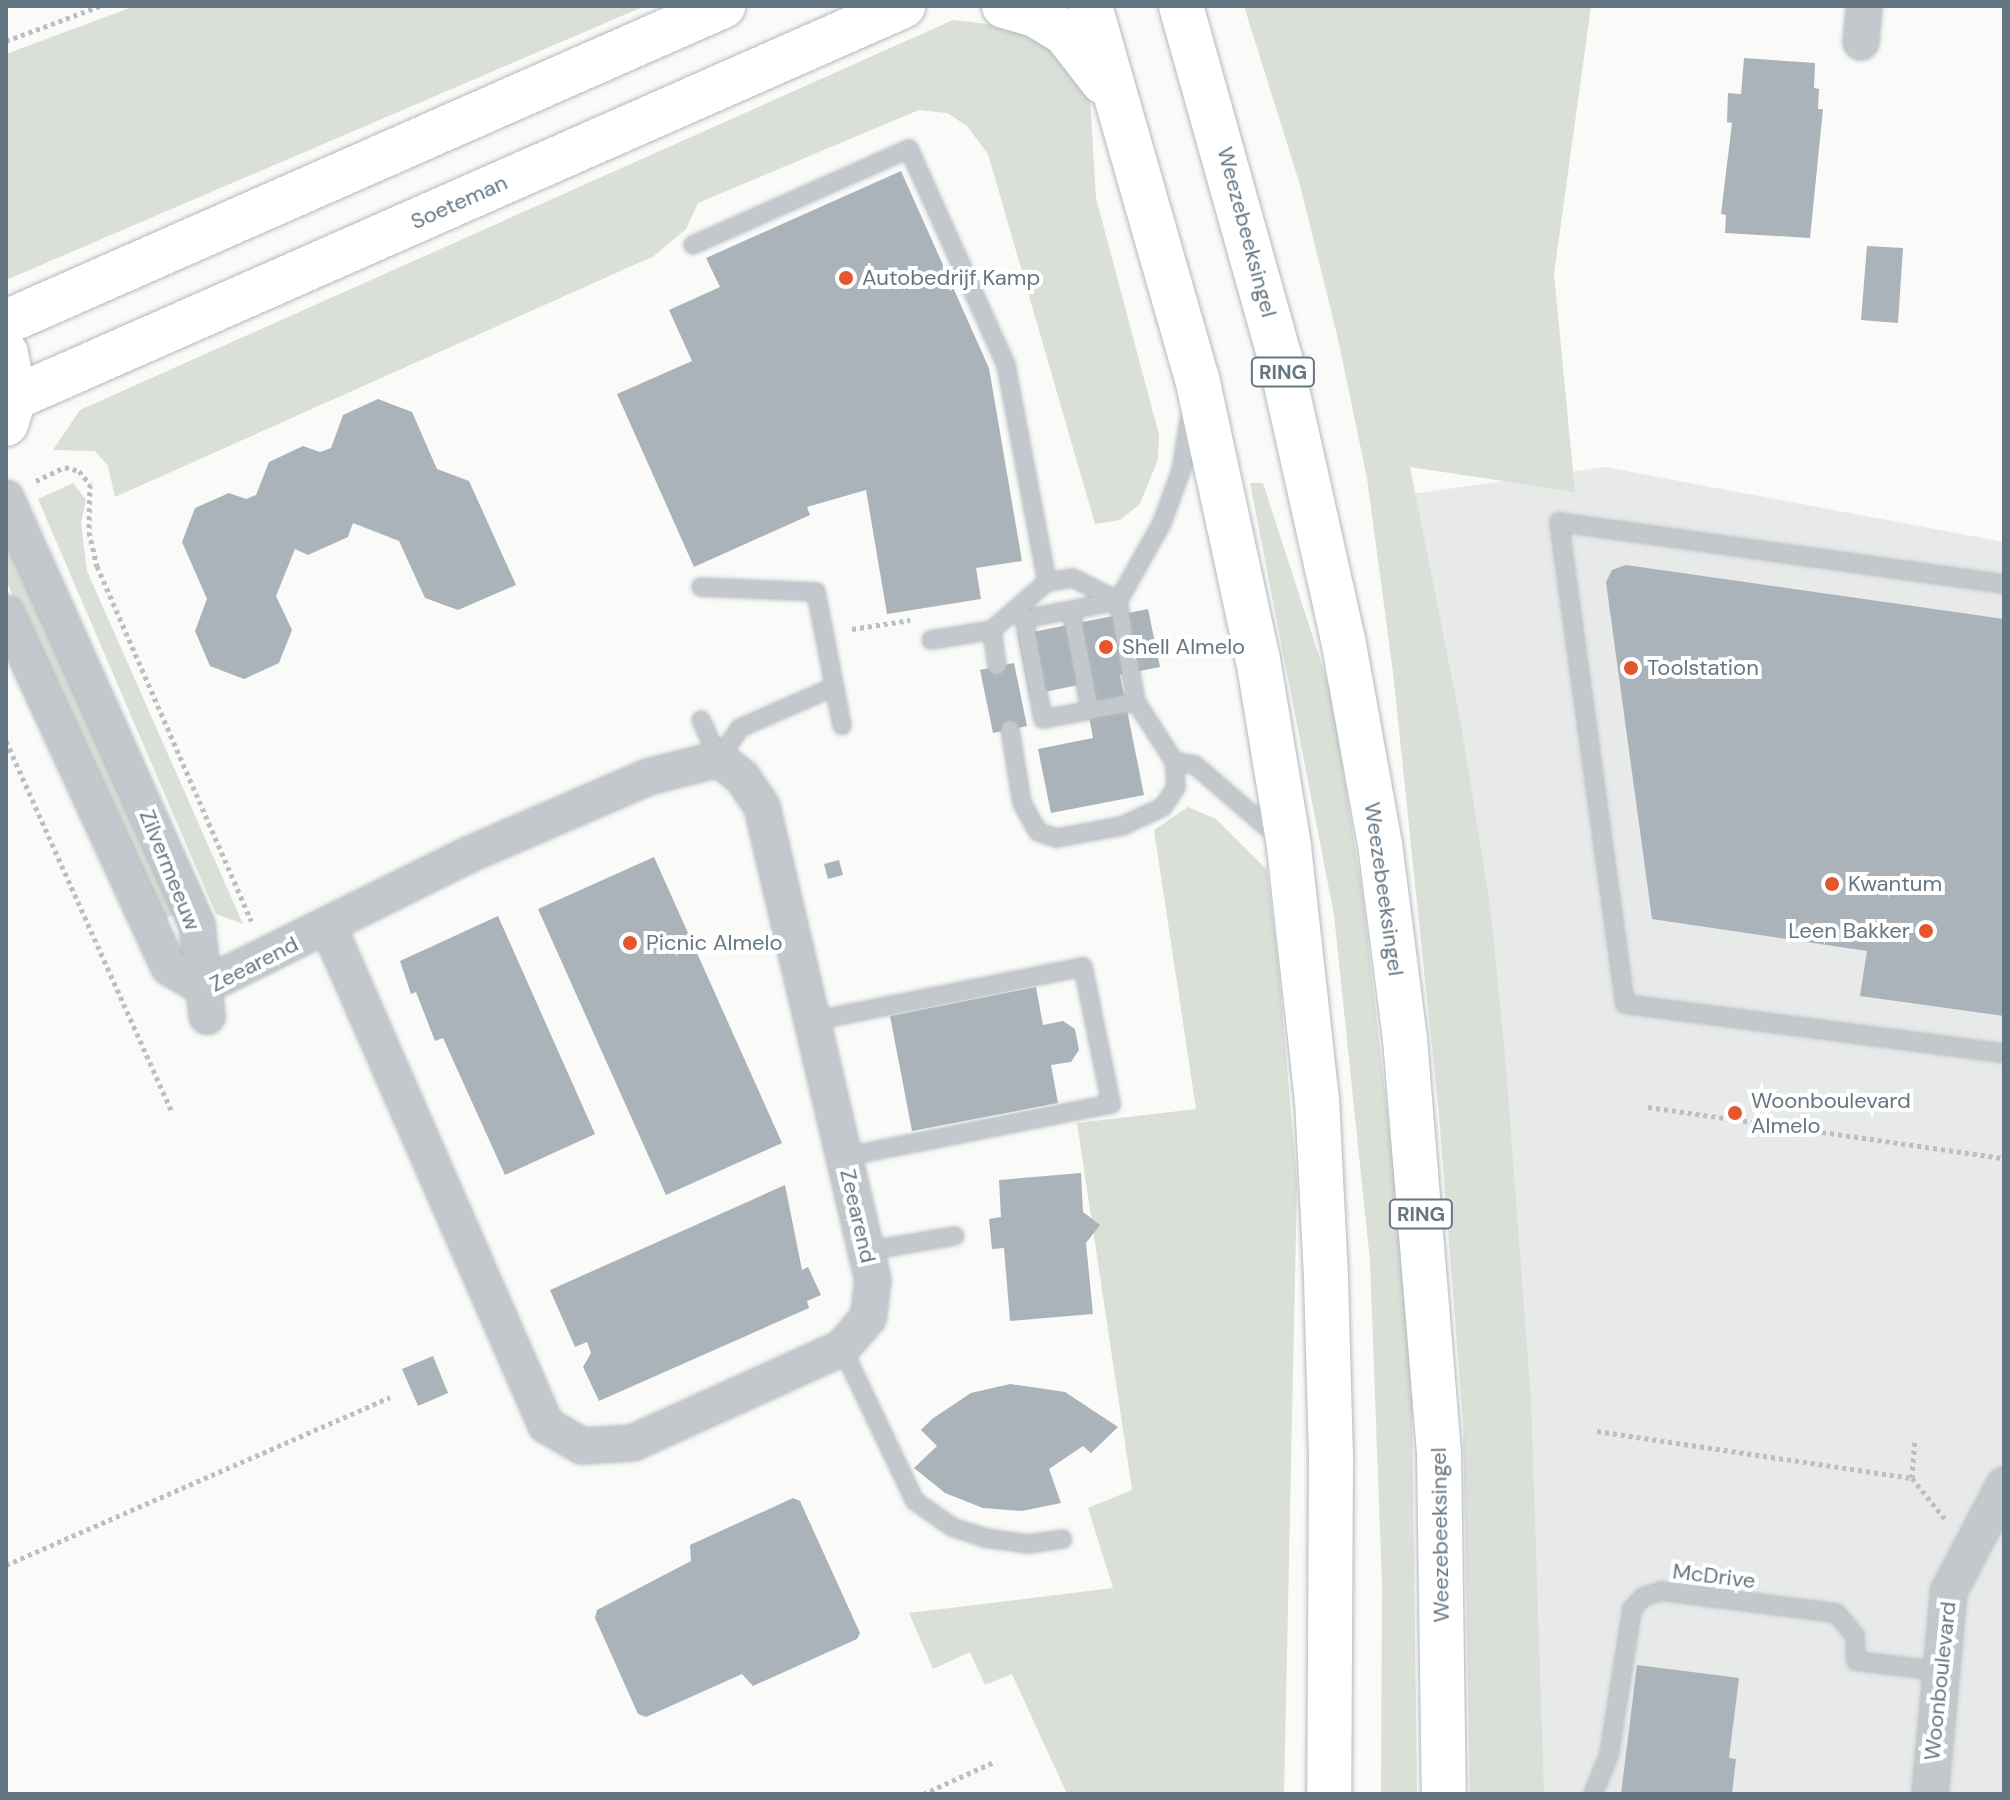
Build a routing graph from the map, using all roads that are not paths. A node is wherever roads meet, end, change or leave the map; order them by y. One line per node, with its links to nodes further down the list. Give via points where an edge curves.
1 (723, 6): 12 (main road)
2 (903, 6): 15 (main road, Soeteman)
3 (1004, 6): 10 (main road, via 1035,15 1065,33)
4 (1090, 6): 10 (main road)
5 (1181, 6): 9 (main road, Weezebeeksingel / RING)
6 (1210, 6): 9 (main road)
7 (1864, 6): 8 (street)
8 (1861, 42)
9 (1212, 107): 47 (main road, Weezebeeksingel / RING, via 1280,358 1343,639 1380,844 1405,1039 1439,1451)
10 (1125, 116): 14 (main road)
11 (693, 245): 17 (lane, via 909,149 1006,365)
12 (6, 322)
13 (6, 353): 15 (main road)
14 (1197, 378): 20 (lane, via 1181,471 1162,523); 34 (main road, via 1255,644)
15 (10, 411)
16 (18, 491): 36 (street, Zilvermeeuw, via 197,925)
17 (1047, 582): 20 (lane, via 1073,578); 23 (lane)
18 (2004, 584): 38 (lane, via 1559,522 1625,1004)
19 (701, 587): 26 (lane, via 816,592)
20 (1118, 601): 21 (lane); 27 (lane)
21 (1071, 610): 28 (lane); 28 (lane, via 1024,619 1043,719)
22 (6, 613): 36 (street, Zilvermeeuw, via 169,967)
23 (992, 630): 24 (lane); 25 (lane)
24 (931, 640)
25 (997, 666)
26 (831, 688): 30 (lane); 32 (lane, via 740,728)
27 (1136, 702): 28 (lane); 33 (lane)
28 (1090, 710)
29 (701, 720): 32 (lane)
30 (842, 726)
31 (1010, 729): 33 (lane, via 1022,803 1038,832 1057,838 1122,826 1163,807 1176,787)
32 (719, 759): 35 (street, Zeearend, via 634,783 468,855); 37 (street, Zeearend, via 742,777 762,807)
33 (1174, 761): 34 (lane, via 1195,765)
34 (1289, 847): 46 (main road, via 1317,1099 1326,1278)
35 (329, 928): 36 (street, Zeearend, via 266,955); 42 (street, Zeearend, via 546,1425 582,1446 633,1443)
36 (205, 1001)
37 (812, 1021): 39 (street, Zeearend); 39 (lane, via 1083,967 1111,1104)
38 (2004, 1053)
39 (844, 1157): 41 (street, Zeearend)
40 (955, 1236): 41 (lane)
41 (866, 1251): 42 (street, Zeearend, via 873,1280 868,1318)
42 (842, 1348): 44 (lane, via 915,1501 952,1527 985,1538 1028,1544)
43 (2004, 1486): 45 (street, Woonboulevard, via 1949,1591)
44 (1063, 1539)
45 (1940, 1671): 48 (lane, McDrive, via 1856,1661 1855,1636 1836,1613 1661,1591 1643,1597 1632,1609 1609,1755); 49 (street, Woonboulevard)
46 (1329, 1794)
47 (1444, 1794)
48 (1593, 1794)
49 (1930, 1794)

